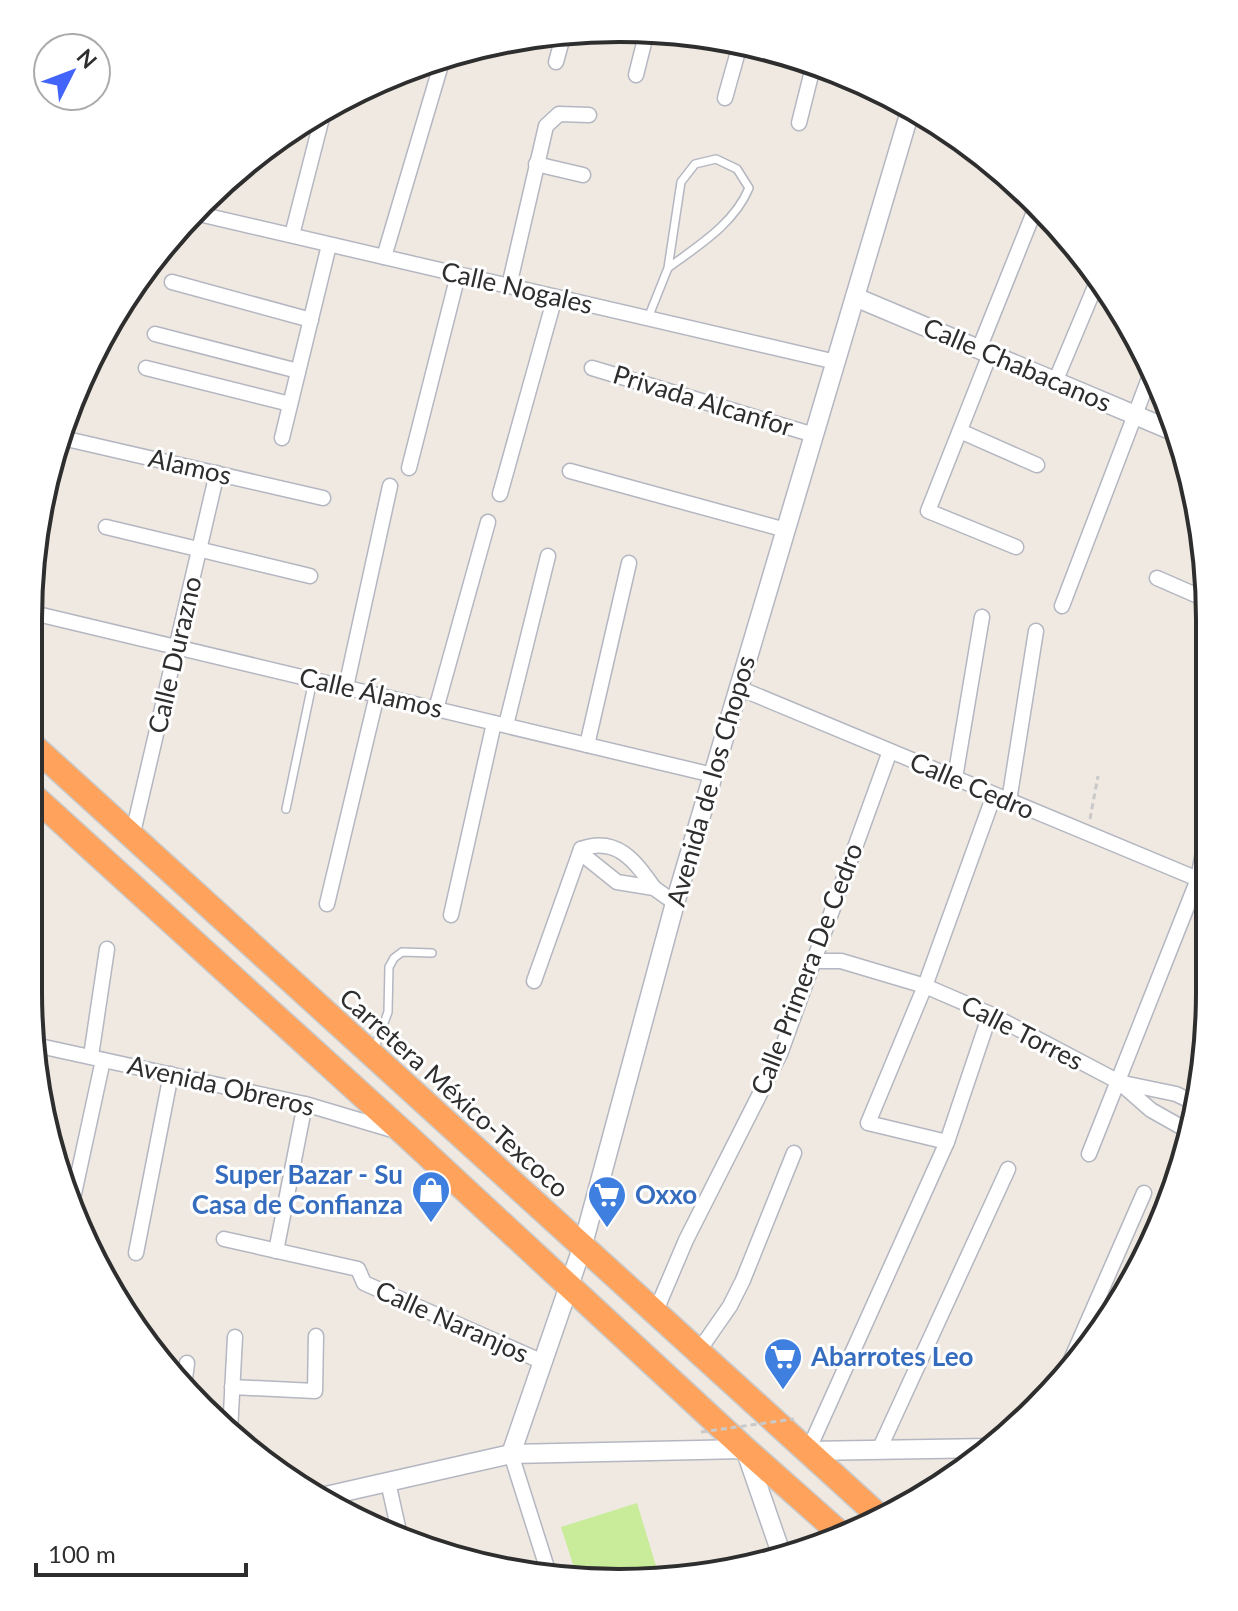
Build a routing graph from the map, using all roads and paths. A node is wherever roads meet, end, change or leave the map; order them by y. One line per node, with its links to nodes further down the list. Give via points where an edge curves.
1 (644, 43): 6 (street)
2 (561, 45): 4 (street)
3 (737, 54): 8 (street)
4 (556, 62)
5 (439, 71): 19 (street)
6 (636, 75)
7 (811, 75): 11 (street)
8 (725, 98)
9 (589, 115): 13 (street, via 559,114 546,126)
10 (908, 119): 26 (street, Avenida de los Chopos)
11 (799, 123)
12 (320, 126): 17 (street)
13 (536, 164): 14 (street); 23 (street)
14 (583, 175)
15 (207, 216): 17 (street, Calle Nogales)
16 (1033, 217): 30 (street)
17 (292, 235): 18 (street, Calle Nogales)
18 (329, 245): 19 (street, Calle Nogales); 28 (street)
19 (384, 257): 21 (street, Calle Nogales)
20 (668, 268): 20 (lane, via 681,182 695,164 716,159 737,169 749,188 741,207); 27 (lane)
21 (458, 275): 23 (street, Calle Nogales); 45 (street)
22 (172, 282): 28 (street)
23 (509, 286): 25 (street, Calle Nogales)
24 (1093, 290): 35 (street)
25 (555, 297): 27 (street, Calle Nogales); 49 (street)
26 (855, 297): 30 (street, Calle Chabacanos); 31 (street, Avenida de los Chopos)
27 (648, 318): 31 (street, Calle Nogales)
28 (311, 320): 34 (street)
29 (155, 334): 34 (street)
30 (984, 352): 35 (street, Calle Chabacanos); 40 (street)
31 (836, 362): 41 (street, Avenida de los Chopos)
32 (146, 368): 37 (street)
33 (592, 368): 41 (street, Privada Alcanfor)
34 (298, 371): 37 (street)
35 (1055, 382): 38 (street, Calle Chabacanos)
36 (1146, 385): 38 (street)
37 (290, 404): 42 (street)
38 (1134, 414): 39 (street, Calle Chabacanos); 61 (street)
39 (1162, 426)
40 (960, 431): 44 (street); 54 (street, via 928,511)
41 (814, 435): 53 (street, Avenida de los Chopos)
42 (282, 438)
43 (71, 440): 47 (street, Alamos)
44 (1037, 465)
45 (409, 468)
46 (570, 471): 53 (street)
47 (217, 473): 50 (street, Alamos); 55 (street, Calle Durazno)
48 (390, 486): 67 (street)
49 (500, 494)
50 (323, 498)
51 (488, 522): 70 (street)
52 (106, 527): 55 (street)
53 (786, 530): 68 (street, Avenida de los Chopos)
54 (1016, 547)
55 (199, 549): 58 (street); 65 (street, Calle Durazno)
56 (548, 556): 71 (street)
57 (629, 563): 72 (street)
58 (310, 576)
59 (1157, 578): 60 (street)
60 (1195, 595)
61 (1062, 606)
62 (42, 615): 65 (street, Calle Álamos)
63 (982, 617): 77 (street)
64 (1036, 631): 79 (street)
65 (177, 647): 66 (street, Calle Álamos); 83 (street, Calle Durazno)
66 (313, 680): 67 (street, Calle Álamos); 81 (lane)
67 (346, 687): 69 (street, Calle Álamos)
68 (739, 688): 73 (street, Calle Cedro); 75 (street, Avenida de los Chopos)
69 (377, 695): 70 (street, Calle Álamos); 89 (street)
70 (436, 709): 71 (street, Calle Álamos)
71 (500, 724): 72 (street, Calle Álamos); 90 (street)
72 (587, 745): 75 (street, Calle Álamos)
73 (890, 751): 77 (street, Calle Cedro); 93 (street, Calle Primera De Cedro)
74 (42, 754): 83 (highway, Carretera México-Texcoco)
75 (713, 775): 88 (street, Avenida de los Chopos)
76 (1098, 776): 82 (path)
77 (955, 778): 78 (street, Calle Cedro)
78 (994, 795): 79 (street, Calle Cedro); 95 (street)
79 (1009, 801): 82 (street, Calle Cedro)
80 (42, 804): 105 (highway)
81 (286, 809)
82 (1087, 834): 85 (street, Calle Cedro)
83 (132, 837): 98 (highway, Carretera México-Texcoco)
84 (581, 849): 86 (street, via 617,882); 86 (street, via 609,846 627,855); 94 (street)
85 (1196, 878)
86 (654, 888): 88 (street)
87 (1196, 895): 101 (street)
88 (675, 903): 113 (street, Avenida de los Chopos)
89 (327, 904)
90 (451, 915)
91 (107, 949): 99 (street)
92 (432, 953): 98 (lane, via 402,952 394,958 388,1012)
93 (813, 961): 95 (street, Calle Torres, via 841,961); 117 (street, Calle Primera De Cedro, via 780,1054)
94 (534, 981)
95 (925, 986): 96 (street, Calle Torres); 106 (street, via 868,1123)
96 (990, 1014): 101 (street, Calle Torres); 106 (street)
97 (45, 1047): 99 (street, Avenida Obreros)
98 (372, 1056): 113 (highway, Carretera México-Texcoco)
99 (97, 1058): 100 (street, Avenida Obreros); 110 (street)
100 (171, 1074): 103 (street, Avenida Obreros); 115 (street)
101 (1119, 1082): 102 (street, Calle Torres); 104 (street, Calle Torres); 108 (street)
102 (1186, 1099)
103 (305, 1104): 105 (street, Avenida Obreros); 114 (street)
104 (1180, 1126)
105 (405, 1134): 116 (highway)
106 (947, 1142): 132 (street)
107 (794, 1153): 121 (street, via 743,1280)
108 (1089, 1154)
109 (1008, 1169): 131 (street)
110 (75, 1184)
111 (1144, 1193): 120 (street)
112 (224, 1239): 114 (street, Calle Naranjos)
113 (582, 1248): 116 (street, Avenida de los Chopos); 117 (highway, Carretera México-Texcoco)
114 (276, 1251): 122 (street, Calle Naranjos, via 358,1269 364,1283)
115 (136, 1253)
116 (569, 1284): 122 (street, Avenida de los Chopos); 130 (highway)
117 (655, 1313): 121 (highway, Carretera México-Texcoco)
118 (316, 1336): 125 (street, via 315,1391)
119 (235, 1337): 125 (street)
120 (1080, 1339)
121 (698, 1352): 132 (highway, Carretera México-Texcoco)
122 (543, 1362): 133 (street, Avenida de los Chopos)
123 (187, 1363): 124 (street)
124 (186, 1373)
125 (232, 1387): 126 (street)
126 (231, 1418)
127 (794, 1419): 128 (path, bridge)
128 (701, 1432)
129 (972, 1448): 131 (street)
130 (745, 1449): 133 (street); 138 (highway); 139 (street)
131 (879, 1450): 132 (street)
132 (808, 1451): 136 (highway, Carretera México-Texcoco)
133 (511, 1454): 134 (street); 140 (street)
134 (388, 1482): 135 (street); 137 (street)
135 (338, 1496)
136 (872, 1510)
137 (398, 1525)
138 (833, 1527)
139 (778, 1546)
140 (546, 1564)

